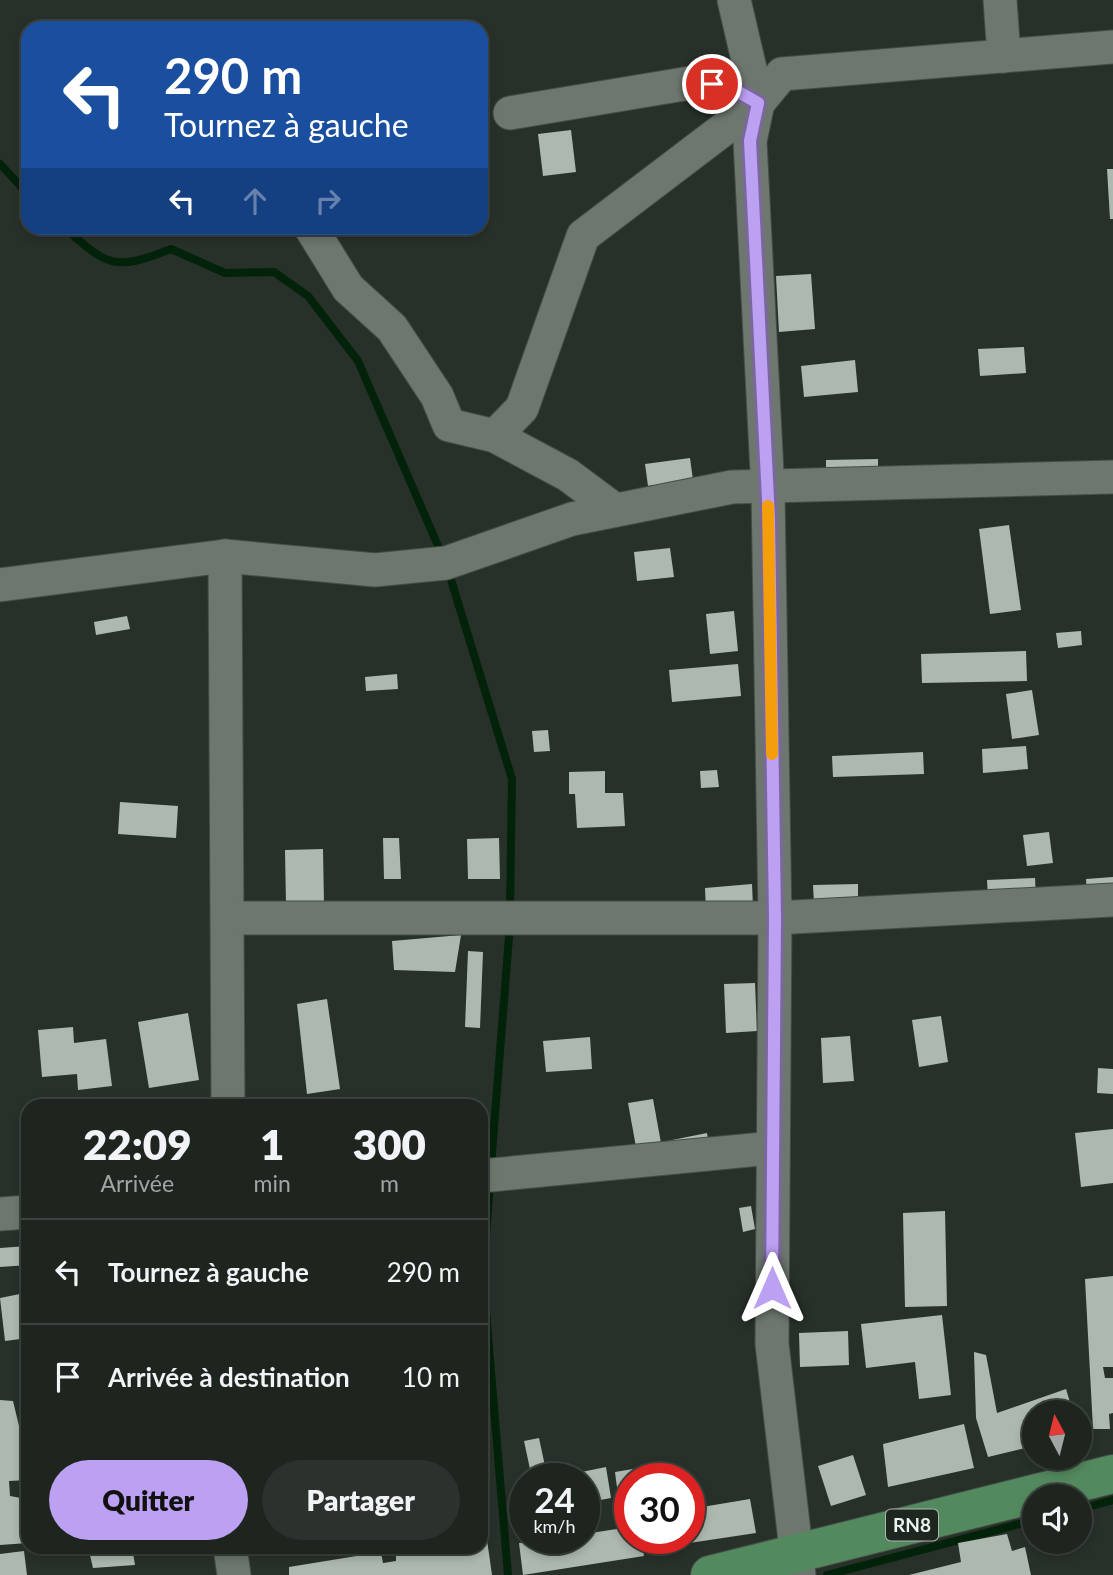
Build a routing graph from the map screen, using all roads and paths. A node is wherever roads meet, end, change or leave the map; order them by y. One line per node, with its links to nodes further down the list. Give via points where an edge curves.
1 (734, 0): 5 (street)
2 (1000, 0): 4 (street)
3 (1113, 47): 4 (street)
4 (1004, 56): 5 (street, via 782,74)
5 (758, 103): 6 (street, via 728,86 696,82); 8 (street, via 583,236 522,408); 10 (street, via 750,141)
6 (510, 113)
7 (315, 235): 8 (street, via 348,288 392,328 437,396 449,425)
8 (495, 436): 11 (street, via 568,475)
9 (1113, 477): 10 (street)
10 (768, 485): 11 (street, via 732,487); 16 (street)
11 (615, 510): 12 (street, via 572,519 446,563 375,570)
12 (225, 556): 13 (street); 15 (street)
13 (0, 585)
14 (1113, 900): 16 (street)
15 (228, 918): 16 (street); 17 (street)
16 (775, 918): 18 (street)
17 (228, 1099)
18 (772, 1148): 19 (street); 24 (street, via 772,1344)
19 (488, 1176)
20 (21, 1212): 21 (street)
21 (0, 1214)
22 (1113, 1474): 24 (main road, RN8)
23 (231, 1554): 25 (street)
24 (797, 1565): 26 (main road, RN8)
25 (234, 1575)
26 (710, 1575)

